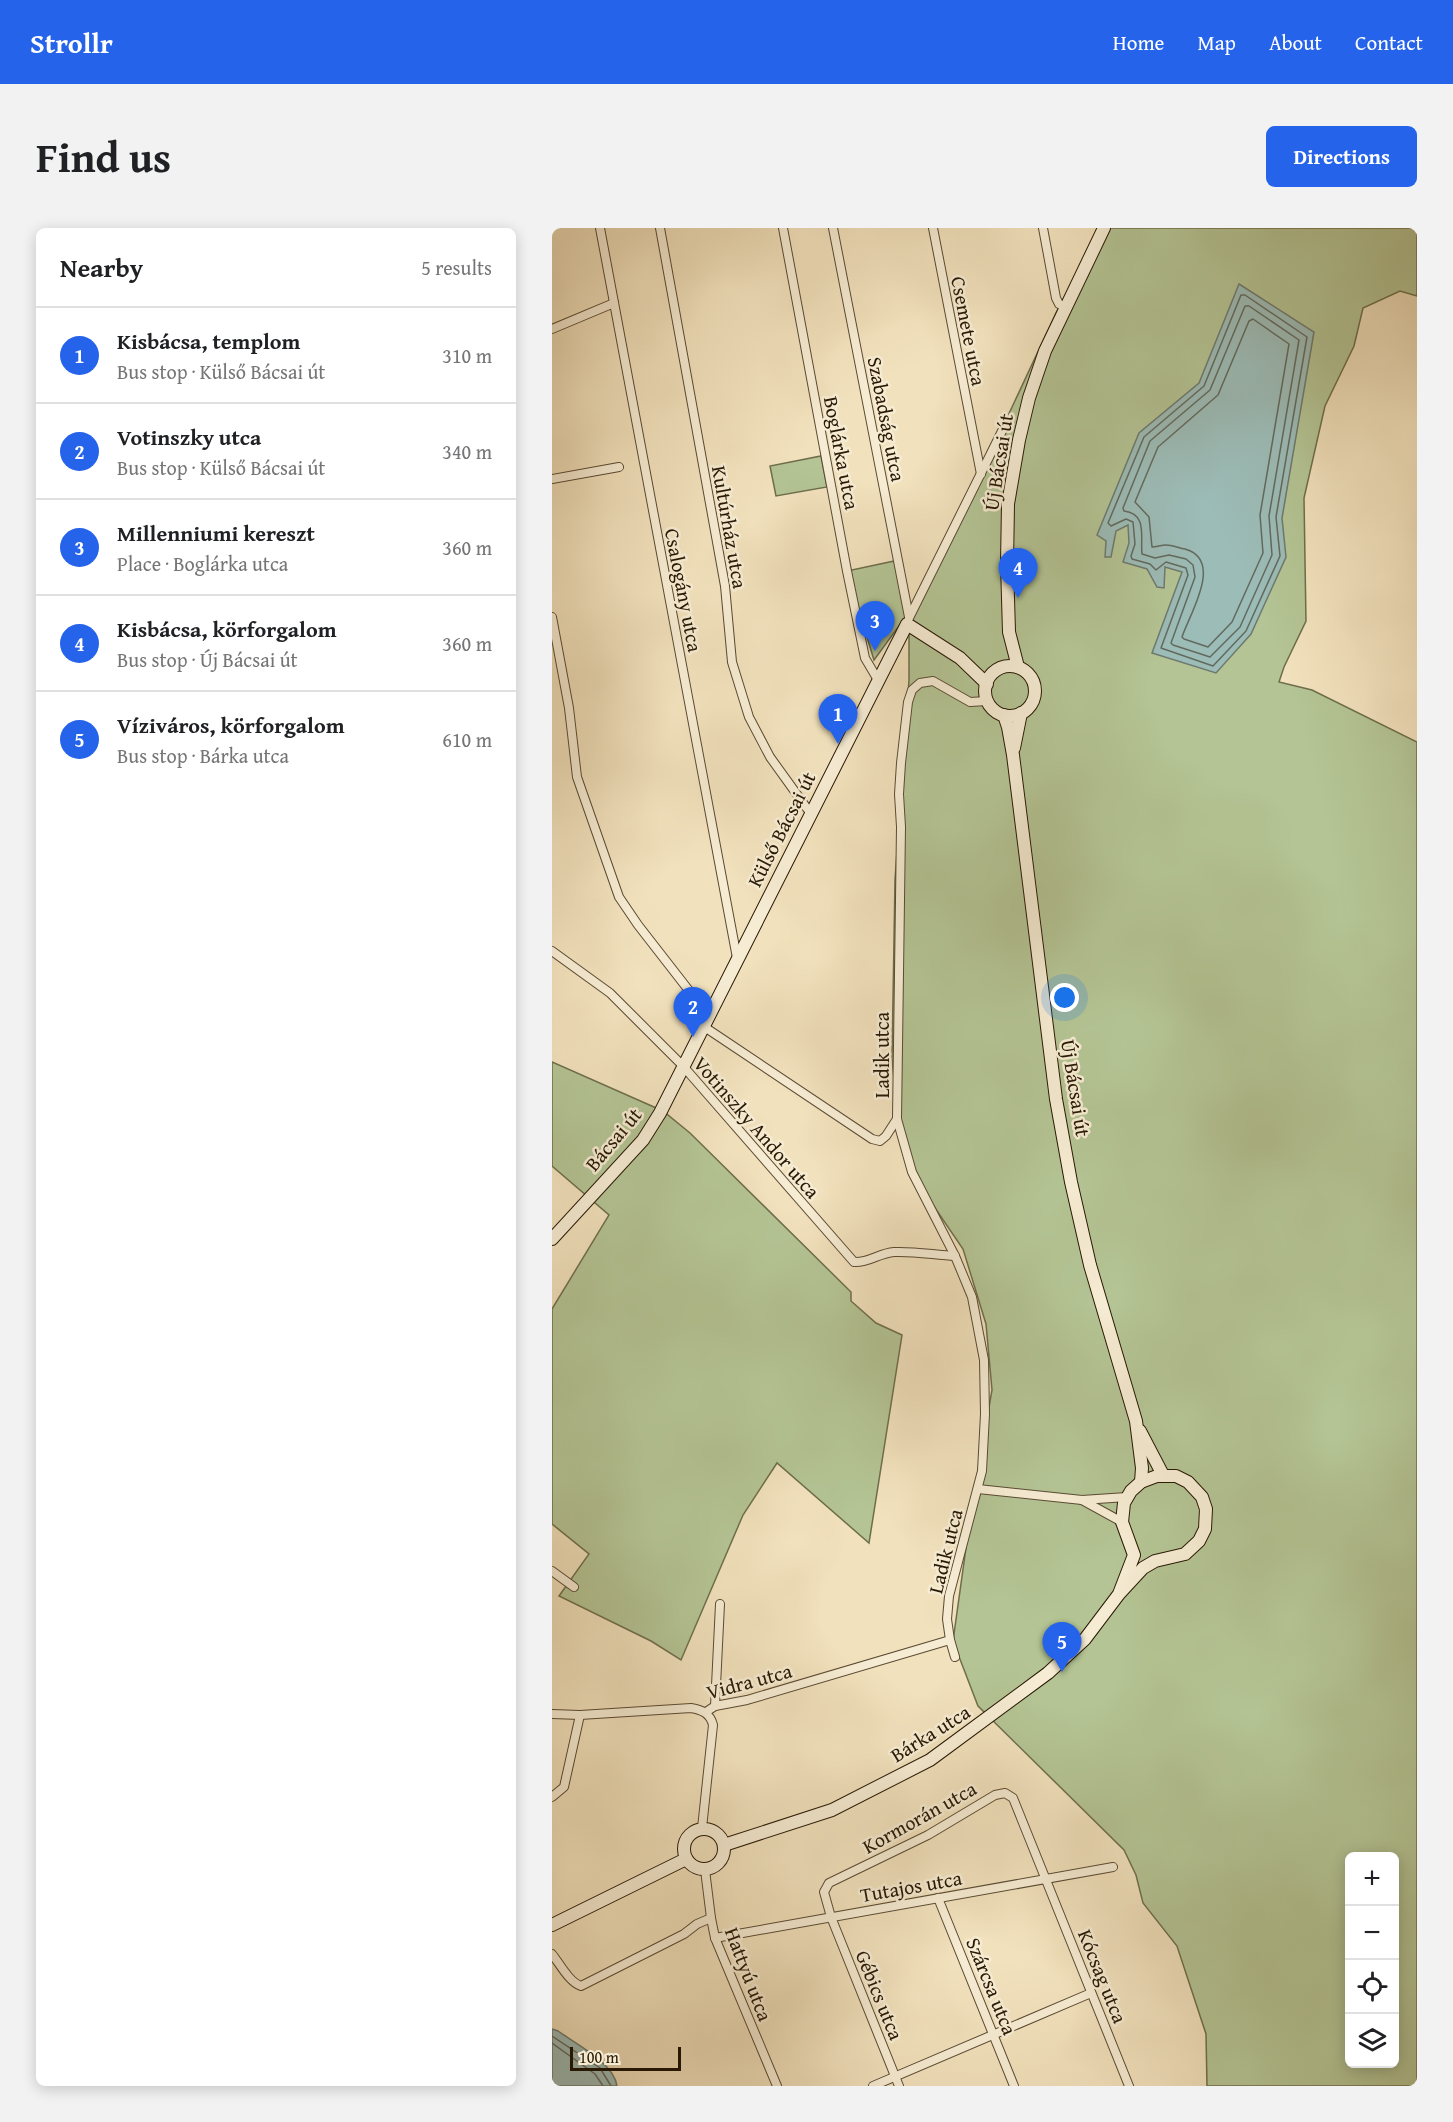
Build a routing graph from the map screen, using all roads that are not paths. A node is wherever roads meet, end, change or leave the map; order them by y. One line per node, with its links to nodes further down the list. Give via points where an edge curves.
1 (600, 228): 8 (street, Csalogány utca)
2 (660, 228): 27 (street, Kultúrház utca, via 725,586 732,662 749,717 770,757)
3 (783, 228): 21 (street, Boglárka utca, via 865,658)
4 (833, 228): 16 (street, Szabadság utca)
5 (933, 228): 13 (street, Csemete utca)
6 (1043, 228): 9 (street, via 1056,298)
7 (1104, 228): 9 (street, Új Bácsai út)
8 (614, 303): 10 (street); 29 (street, Csalogány utca)
9 (1066, 306): 17 (street, Új Bácsai út, via 1029,399 1010,494)
10 (552, 329)
11 (1004, 427): 13 (street, Külső Bácsai út)
12 (619, 467): 14 (street)
13 (981, 474): 16 (street, Külső Bácsai út)
14 (552, 479)
15 (552, 617): 30 (street, via 577,777 619,897)
16 (908, 620): 18 (street); 21 (street, Külső Bácsai út)
17 (1009, 632): 19 (street, Új Bácsai út); 20 (street, Új Bácsai út)
18 (960, 658): 20 (street); 22 (street)
19 (1018, 667): 20 (street); 24 (street, Új Bácsai út, via 1031,677 1035,693)
20 (998, 670): 22 (street, Új Bácsai út)
21 (878, 680): 27 (street, Külső Bácsai út)
22 (987, 684): 23 (street)
23 (987, 700): 25 (street); 33 (street, Ladik utca, via 970,702 933,681 920,683 909,696 899,794)
24 (1021, 713): 25 (street); 26 (street, Új Bácsai út)
25 (1004, 715): 26 (street, Új Bácsai út)
26 (1013, 755): 36 (street, Új Bácsai út, via 1056,1099 1090,1265)
27 (811, 814): 29 (street, Külső Bácsai út)
28 (552, 951): 31 (street, Votinszky Andor utca, via 610,993)
29 (737, 958): 30 (street, Külső Bácsai út)
30 (706, 1021): 31 (street, Külső Bácsai út); 33 (street, via 872,1139 880,1141)
31 (683, 1066): 32 (street, Külső Bácsai út); 35 (street, Votinszky Andor utca, via 854,1262 864,1263 896,1252)
32 (674, 1087): 34 (street, Bácsai út, via 642,1140)
33 (897, 1119): 35 (street, Ladik utca, via 912,1172)
34 (552, 1239)
35 (955, 1256): 39 (street, Ladik utca, via 972,1297 984,1360 985,1414)
36 (1136, 1421): 37 (street, Új Bácsai út); 38 (street, Új Bácsai út)
37 (1163, 1475): 38 (street); 44 (street, via 1176,1476 1193,1486 1202,1497 1207,1516 1203,1535 1195,1546)
38 (1141, 1482): 40 (street)
39 (978, 1489): 41 (street, Ladik utca); 49 (street, Ladik utca, via 949,1596)
40 (1127, 1497): 41 (street, Ladik utca); 42 (street)
41 (1082, 1500): 42 (street, Ladik utca)
42 (1122, 1522): 43 (street)
43 (1131, 1543): 44 (street, via 1148,1556); 47 (street, via 1134,1555)
44 (1165, 1560): 47 (street, via 1143,1568)
45 (552, 1571): 46 (street)
46 (574, 1587)
47 (1119, 1594): 57 (street, Bárka utca, via 1085,1639 1048,1673 930,1760 832,1809)
48 (720, 1604): 51 (street)
49 (950, 1640): 50 (street, Ladik utca); 51 (street, Vidra utca)
50 (955, 1657)
51 (715, 1706): 52 (street, Vidra utca)
52 (706, 1713): 54 (street, Vidra utca, via 691,1708); 56 (street, via 713,1725)
53 (552, 1714): 54 (street, Vidra utca)
54 (580, 1715): 55 (street, via 564,1786)
55 (552, 1797)
56 (702, 1828): 57 (street, via 717,1833); 58 (street, via 693,1831 685,1841)
57 (724, 1845): 60 (street, via 719,1862)
58 (686, 1859): 60 (street); 65 (street)
59 (1113, 1867): 61 (street, Tutajos utca)
60 (705, 1870): 64 (street, Hattyú utca)
61 (1046, 1878): 62 (street, Tutajos utca); 63 (street, Kormorán utca, via 1012,1798 1005,1793 829,1883 824,1892); 68 (street, Kócsag utca)
62 (938, 1898): 63 (street, Tutajos utca); 69 (street, Szárcsa utca)
63 (831, 1917): 66 (street, Tutajos utca); 70 (street, Gébics utca)
64 (711, 1918): 66 (street, Hattyú utca); 67 (street, via 581,1986 572,1981)
65 (552, 1925)
66 (715, 1938): 71 (street, Hattyú utca)
67 (552, 1954)
68 (1092, 1993): 69 (street); 75 (street, Kócsag utca)
69 (994, 2035): 70 (street); 74 (street, Szárcsa utca)
70 (896, 2076): 72 (street); 73 (street, Gébics utca)
71 (777, 2086)
72 (873, 2086)
73 (899, 2086)
74 (1014, 2086)
75 (1129, 2086)

